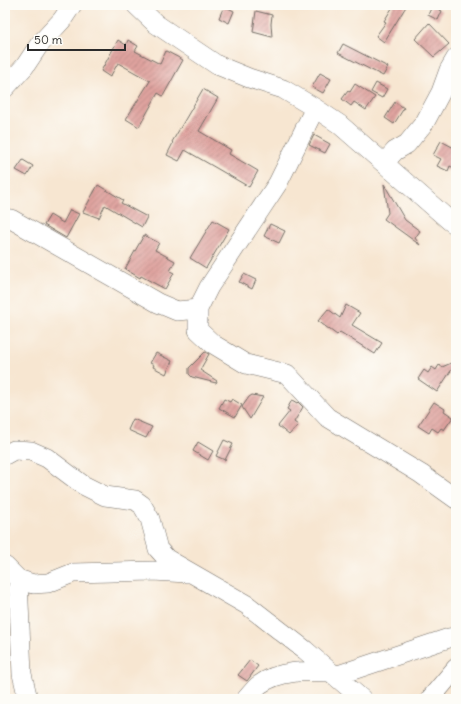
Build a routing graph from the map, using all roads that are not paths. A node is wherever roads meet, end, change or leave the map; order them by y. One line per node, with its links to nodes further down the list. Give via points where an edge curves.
1 (72, 5): 4 (street)
2 (136, 5): 5 (street, via 156,24 217,65 283,89)
3 (456, 58): 6 (street, via 425,122 407,144)
4 (5, 88)
5 (315, 108): 6 (street, via 339,124); 9 (street, via 278,183 209,287)
6 (384, 162): 8 (street)
7 (5, 218): 9 (street, via 11,219 158,303 177,311)
8 (456, 225)
9 (198, 309): 11 (street, via 198,330 213,344 246,364 287,374 328,417 422,474)
10 (5, 455): 13 (street, via 14,450 31,450 47,458 83,485 105,496 135,500 142,505 150,519 158,549 167,559)
11 (456, 499)
12 (11, 572): 13 (street, via 33,584 48,583 73,573 153,571); 17 (street, via 22,674)
13 (190, 574): 16 (street, via 247,605 306,650)
14 (456, 636): 16 (street)
15 (456, 668): 20 (street)
16 (332, 674): 18 (street, via 306,671 278,675 259,685); 19 (street)
17 (28, 699)
18 (246, 699)
19 (362, 699)
20 (430, 699)

